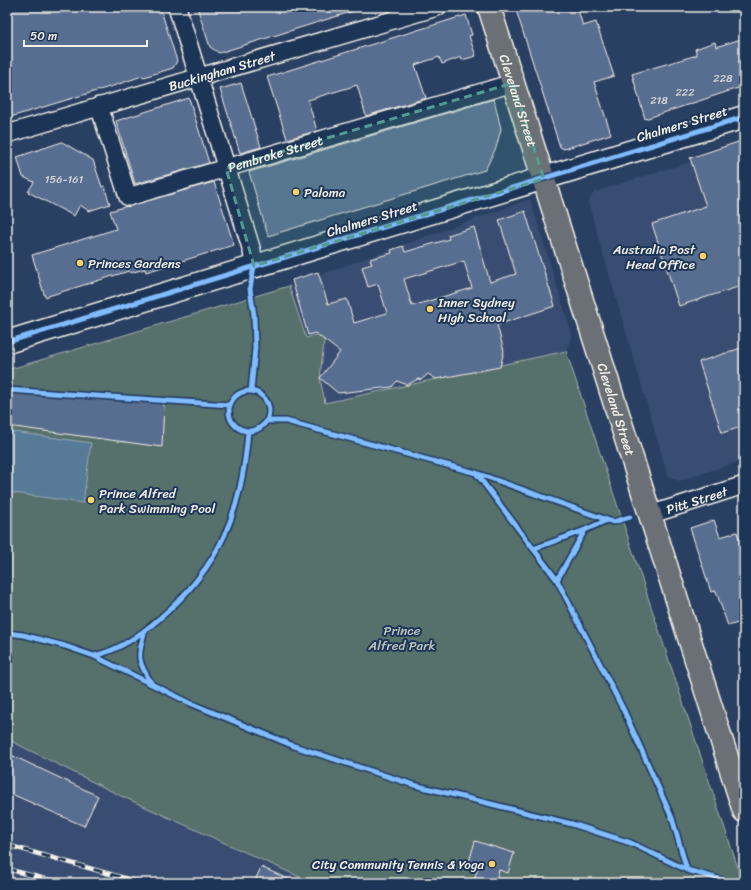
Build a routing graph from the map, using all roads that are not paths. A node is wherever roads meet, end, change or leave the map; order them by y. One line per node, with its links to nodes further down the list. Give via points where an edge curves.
1 (177, 7): 4 (street)
2 (438, 7): 4 (street, Buckingham Street)
3 (489, 7): 5 (main road, Cleveland Street)
4 (198, 76): 6 (street, Buckingham Street); 9 (street)
5 (514, 83): 9 (street, Pembroke Street); 10 (main road, Cleveland Street)
6 (99, 106): 8 (street, Buckingham Street); 9 (street, Pembroke Street, via 128,197)
7 (744, 117): 10 (main road, Chalmers Street)
8 (7, 134)
9 (226, 168): 11 (street, via 252,251)
10 (544, 179): 11 (main road, Chalmers Street); 14 (main road, Cleveland Street)
11 (254, 266): 12 (main road, Chalmers Street)
12 (7, 342)
13 (744, 485): 14 (street, Pitt Street)
14 (650, 515): 15 (main road, Cleveland Street)
15 (744, 811)

